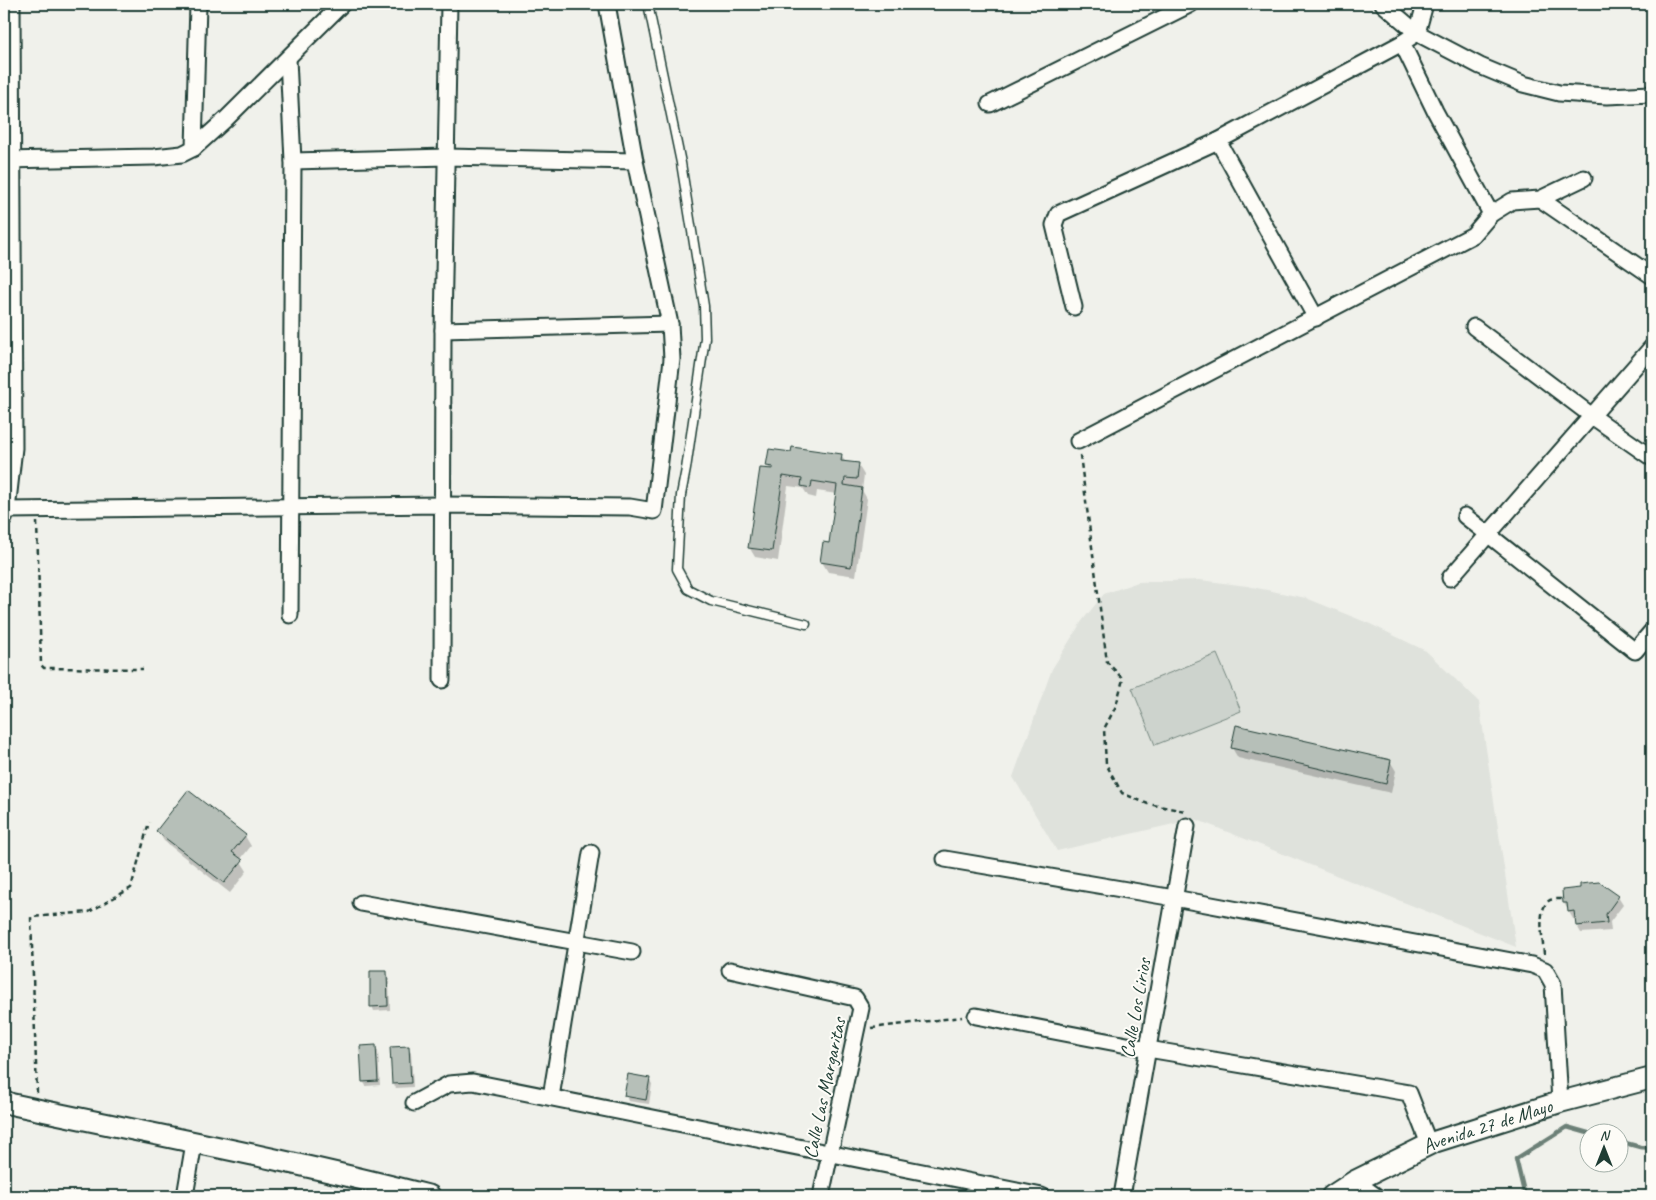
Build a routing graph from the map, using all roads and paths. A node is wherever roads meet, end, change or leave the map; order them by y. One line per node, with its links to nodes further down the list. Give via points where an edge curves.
1 (12, 4): 18 (street)
2 (198, 4): 16 (street)
3 (342, 4): 12 (street)
4 (448, 4): 17 (street)
5 (607, 4): 19 (street)
6 (648, 4): 43 (lane, via 681,163 704,306 705,338 681,495 677,569 688,589 711,601)
7 (1190, 4): 14 (street)
8 (1383, 4): 10 (street)
9 (1425, 4): 10 (street)
10 (1417, 33): 11 (street); 13 (street, via 1523,84 1559,93)
11 (1402, 43): 15 (street); 23 (street)
12 (288, 59): 16 (street); 20 (street)
13 (1652, 94)
14 (990, 104)
15 (1218, 141): 25 (street, via 1058,214 1054,225); 26 (street)
16 (194, 148): 18 (street, via 182,154 154,157)
17 (447, 157): 19 (street); 20 (street); 29 (street)
18 (8, 160): 31 (street)
19 (635, 160): 27 (street)
20 (293, 161): 36 (street)
21 (1584, 178): 22 (street)
22 (1540, 199): 23 (street, via 1512,200); 24 (street)
23 (1491, 214): 26 (street, via 1473,234)
24 (1652, 276)
25 (1074, 307)
26 (1316, 318): 33 (street)
27 (670, 324): 29 (street); 35 (street, via 672,359 654,511 630,507)
28 (1474, 327): 32 (street)
29 (443, 330): 35 (street)
30 (1652, 347): 32 (street)
31 (9, 381): 38 (street, via 14,448)
32 (1592, 416): 34 (street); 40 (street)
33 (1078, 441): 48 (path, via 1107,662 1122,679 1116,706 1104,729 1106,764 1122,792 1148,804 1190,811)
34 (1652, 458)
35 (442, 505): 36 (street); 46 (street)
36 (292, 507): 37 (street); 42 (street)
37 (36, 511): 38 (street); 45 (path, via 41,665 44,668)
38 (5, 515)
39 (1465, 516): 40 (street)
40 (1489, 535): 41 (street); 44 (street, via 1635,651)
41 (1450, 578)
42 (290, 615)
43 (806, 624)
44 (1652, 631)
45 (143, 669)
46 (442, 680)
47 (149, 822): 65 (path, via 131,888 89,912 31,917)
48 (1187, 826): 51 (street, Calle Los Lirios)
49 (591, 853): 61 (street)
50 (945, 860): 51 (street)
51 (1174, 898): 56 (street); 59 (street, Calle Los Lirios)
52 (1562, 899): 56 (path, via 1551,900 1543,907 1541,915)
53 (361, 903): 54 (street)
54 (632, 952)
55 (730, 970): 58 (street, Calle Las Margaritas, via 855,998 861,1008)
56 (1545, 970): 63 (street, via 1553,984)
57 (976, 1016): 58 (path); 59 (street)
58 (857, 1029): 68 (street, Calle Las Margaritas)
59 (1148, 1049): 67 (street, via 1409,1094); 74 (street, Calle Los Lirios)
60 (1652, 1078): 63 (street, Avenida 27 de Mayo)
61 (551, 1097): 64 (street, via 473,1082 449,1084); 68 (street)
62 (4, 1101): 65 (street)
63 (1560, 1102): 67 (street, Avenida 27 de Mayo)
64 (414, 1103)
65 (38, 1110): 66 (street)
66 (194, 1143): 70 (street); 71 (street)
67 (1429, 1144): 69 (street, Avenida 27 de Mayo)
68 (831, 1153): 72 (street, Calle Las Margaritas); 73 (street)
69 (1355, 1181): 75 (street, Avenida 27 de Mayo); 76 (street)
70 (185, 1196)
71 (430, 1196)
72 (820, 1196)
73 (1042, 1196)
74 (1122, 1196)
75 (1332, 1196)
76 (1376, 1196)

